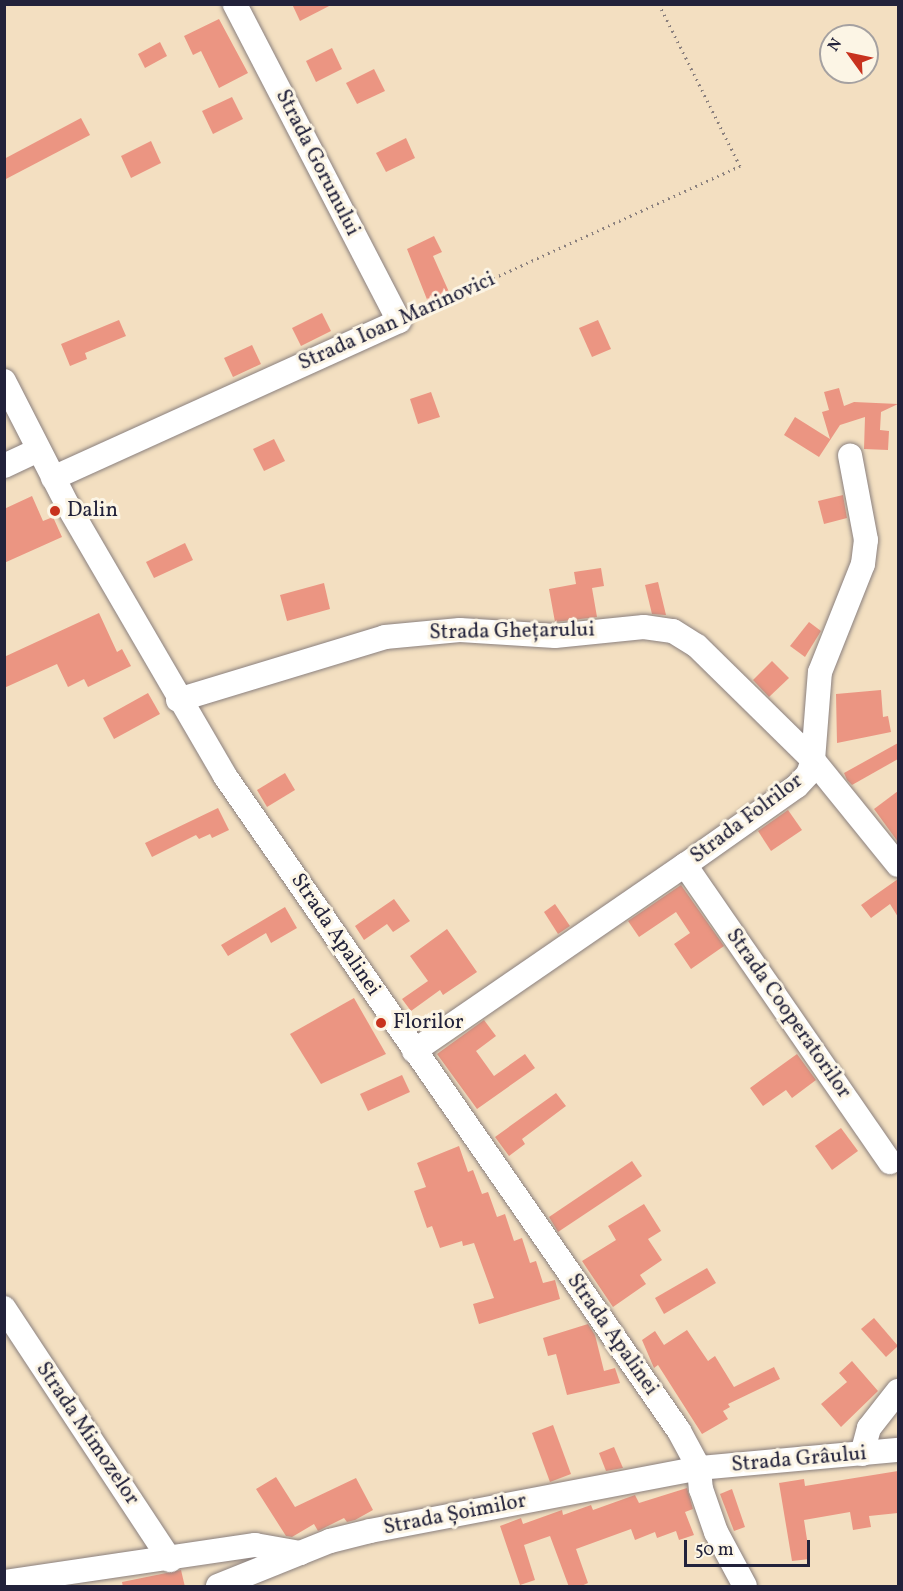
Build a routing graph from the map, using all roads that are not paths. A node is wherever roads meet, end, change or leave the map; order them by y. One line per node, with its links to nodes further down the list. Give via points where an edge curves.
1 (235, 4): 2 (street, Strada Gorunului)
2 (399, 321): 7 (street, Strada Ioan Marinovici)
3 (4, 381): 4 (street, Strada Apalinei)
4 (38, 450): 6 (street); 7 (street, Strada Apalinei)
5 (850, 454): 9 (street, Strada Folrilor, via 866,540 862,564 819,672)
6 (4, 466)
7 (53, 478): 8 (street, Strada Apalinei)
8 (178, 700): 9 (street, Strada Ghețarului, via 385,637 460,630 555,636 658,628 673,631 697,646); 12 (street, Strada Apalinei, via 225,776)
9 (813, 760): 10 (street, Strada Ghețarului); 11 (street, Strada Folrilor, via 808,774 797,786)
10 (898, 865)
11 (686, 866): 12 (street, Strada Folrilor); 13 (street, Strada Cooperatorilor)
12 (414, 1051): 18 (street, Strada Apalinei, via 679,1431)
13 (890, 1162)
14 (4, 1308): 20 (street, Strada Mimozelor)
15 (898, 1391): 17 (street, via 869,1428)
16 (898, 1450): 17 (street, Strada Grâului)
17 (862, 1454): 18 (street, Strada Grâului)
18 (699, 1468): 19 (street, Strada Șoimilor, via 370,1531); 23 (street, Strada Apalinei, via 701,1489 716,1532)
19 (300, 1553): 20 (street, via 255,1545); 22 (street, Strada Șoimilor)
20 (170, 1560): 21 (street)
21 (4, 1582)
22 (218, 1587)
23 (745, 1587)

